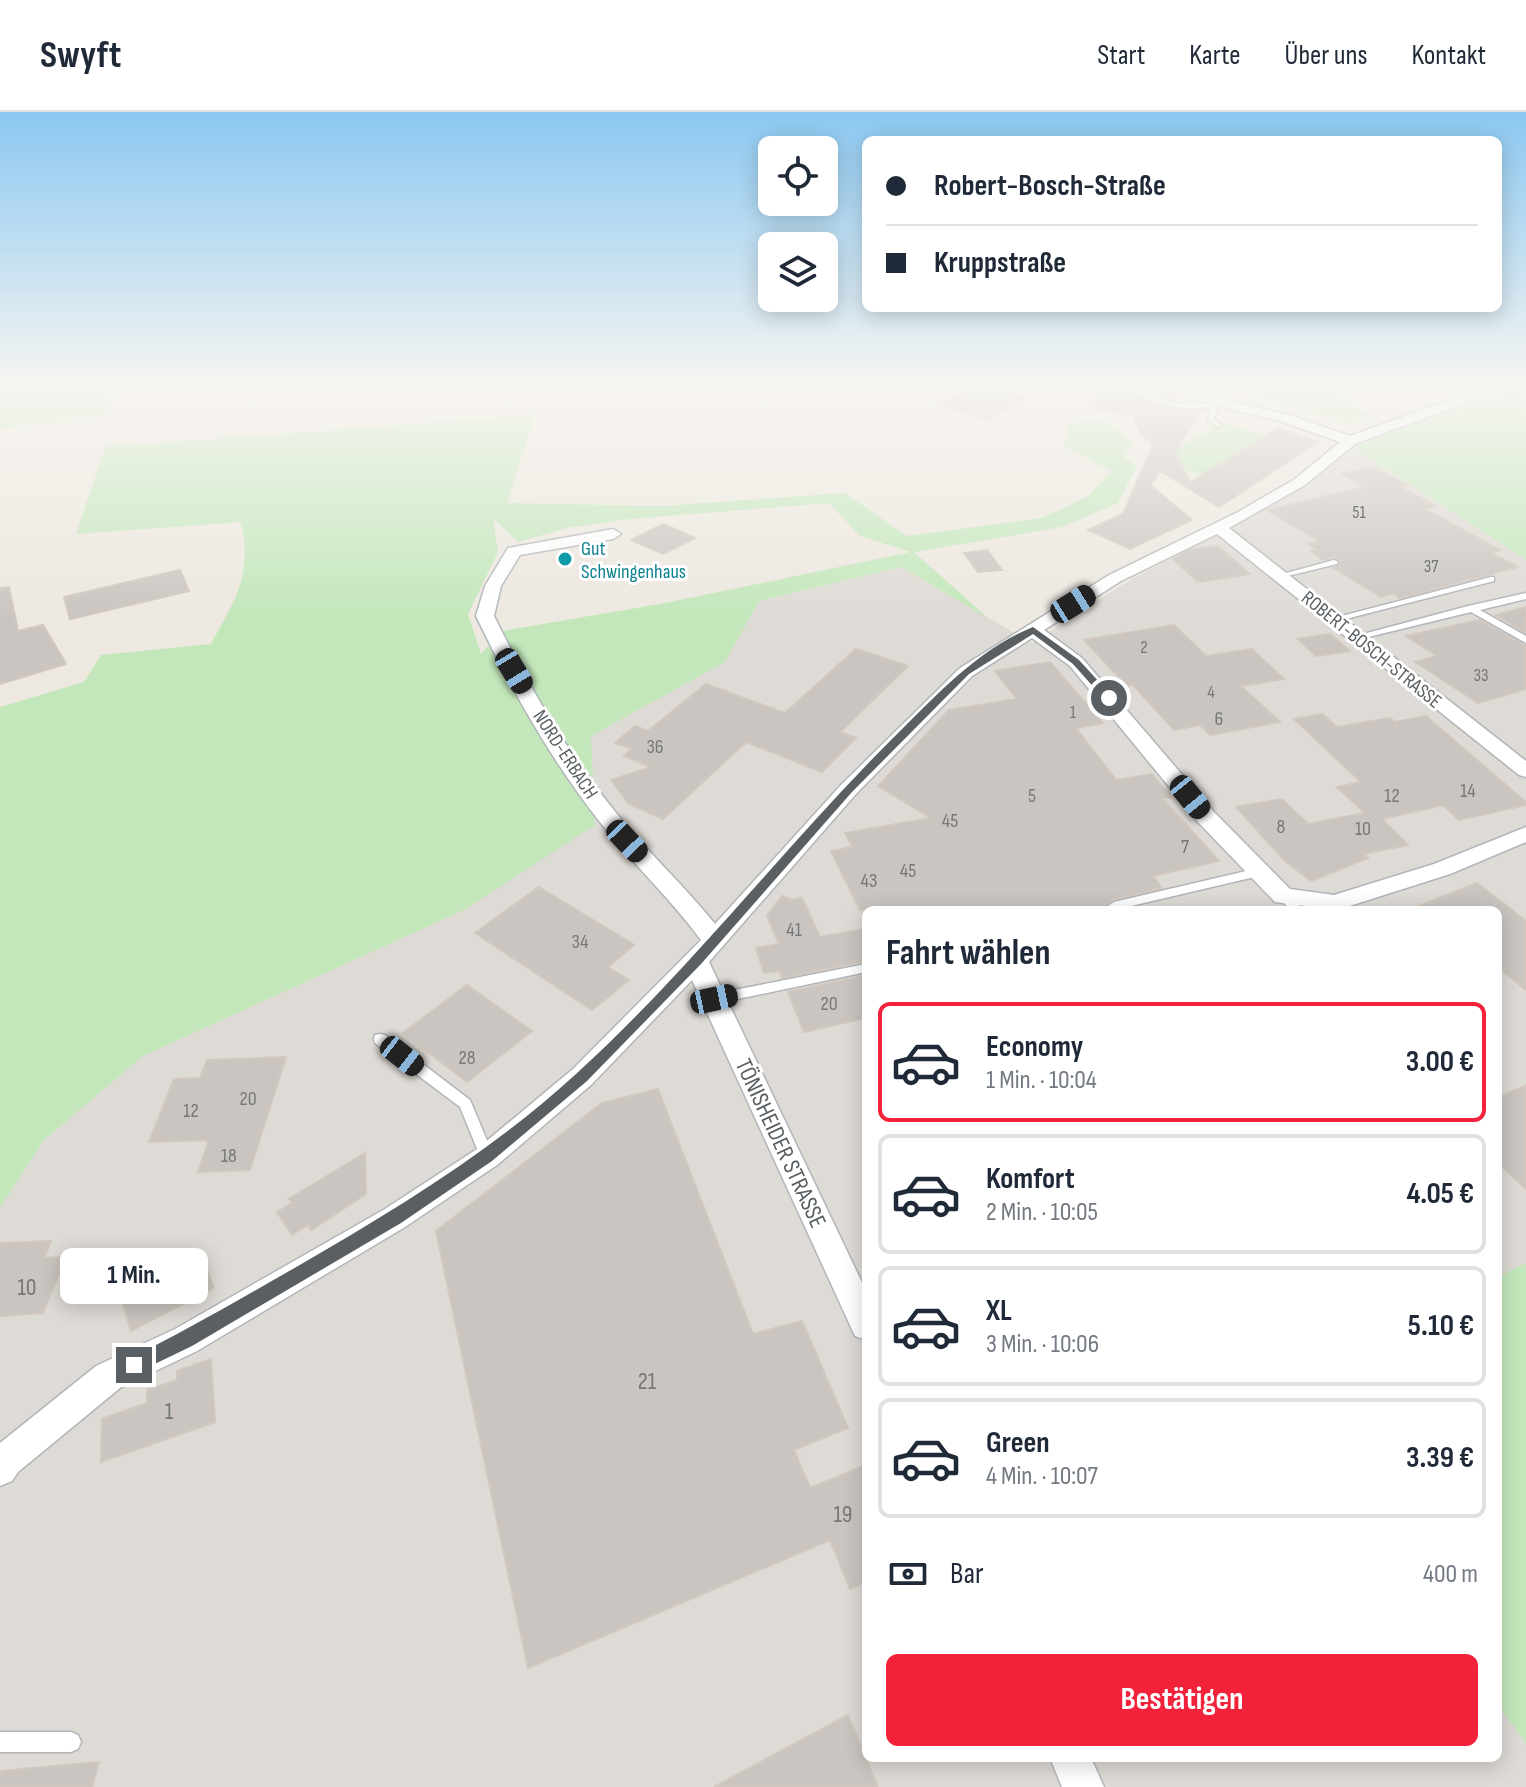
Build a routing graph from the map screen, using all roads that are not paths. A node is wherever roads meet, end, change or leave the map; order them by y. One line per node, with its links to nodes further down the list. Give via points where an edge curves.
1 (1325, 461): 2 (street, via 1300,482)
2 (1218, 527): 5 (street, ROBERT-BOSCH-STRASSE); 10 (street, via 1115,578)
3 (613, 534): 18 (street, NORD-ERBACH, via 514,551 493,586 485,616 566,761)
4 (1334, 562): 5 (lane)
5 (1283, 575): 9 (street, ROBERT-BOSCH-STRASSE)
6 (1491, 579): 9 (lane)
7 (1526, 596): 8 (lane)
8 (1471, 608): 11 (lane); 12 (lane)
9 (1334, 619): 11 (street, ROBERT-BOSCH-STRASSE)
10 (1033, 630): 15 (street, via 1076,662); 18 (street, via 952,684)
11 (1356, 637): 13 (street, ROBERT-BOSCH-STRASSE)
12 (1526, 640)
13 (1526, 771)
14 (1526, 834): 16 (street, via 1442,869 1334,903)
15 (1259, 872): 16 (street); 17 (lane)
16 (1291, 903)
17 (1114, 906)
18 (704, 950): 20 (street, TÖNISHEIDER STRASSE); 22 (street, via 582,1077)
19 (862, 969): 20 (lane)
20 (714, 999): 23 (street, TÖNISHEIDER STRASSE)
21 (380, 1039): 22 (lane, via 465,1104)
22 (487, 1157): 24 (street, via 395,1218 186,1340 108,1377)
23 (862, 1316)
24 (0, 1469)
25 (0, 1742): 26 (lane)
26 (71, 1742)
27 (1072, 1762): 28 (street)
28 (1083, 1787)

